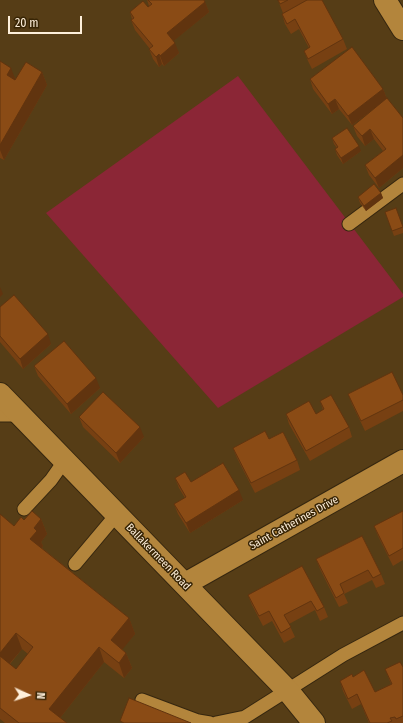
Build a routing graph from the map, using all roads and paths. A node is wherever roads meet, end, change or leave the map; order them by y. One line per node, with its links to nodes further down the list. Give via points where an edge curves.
1 (385, 0): 2 (street)
2 (403, 29)
3 (403, 184): 4 (lane)
4 (349, 224)
5 (0, 394): 6 (street, Ballakermeen Road)
6 (10, 414): 7 (street, Ballakermeen Road)
7 (65, 460): 9 (lane, via 51,480); 10 (street, Ballakermeen Road)
8 (403, 461): 12 (street, Saint Catherines Drive)
9 (24, 509)
10 (117, 514): 11 (lane); 12 (street, Ballakermeen Road)
11 (75, 564)
12 (185, 584): 14 (street, Ballakermeen Road)
13 (403, 623): 14 (lane, via 343,655)
14 (288, 691): 17 (lane, via 245,717); 18 (street, Ballakermeen Road)
15 (142, 700): 16 (lane)
16 (210, 723)
17 (216, 723)
18 (314, 723)

